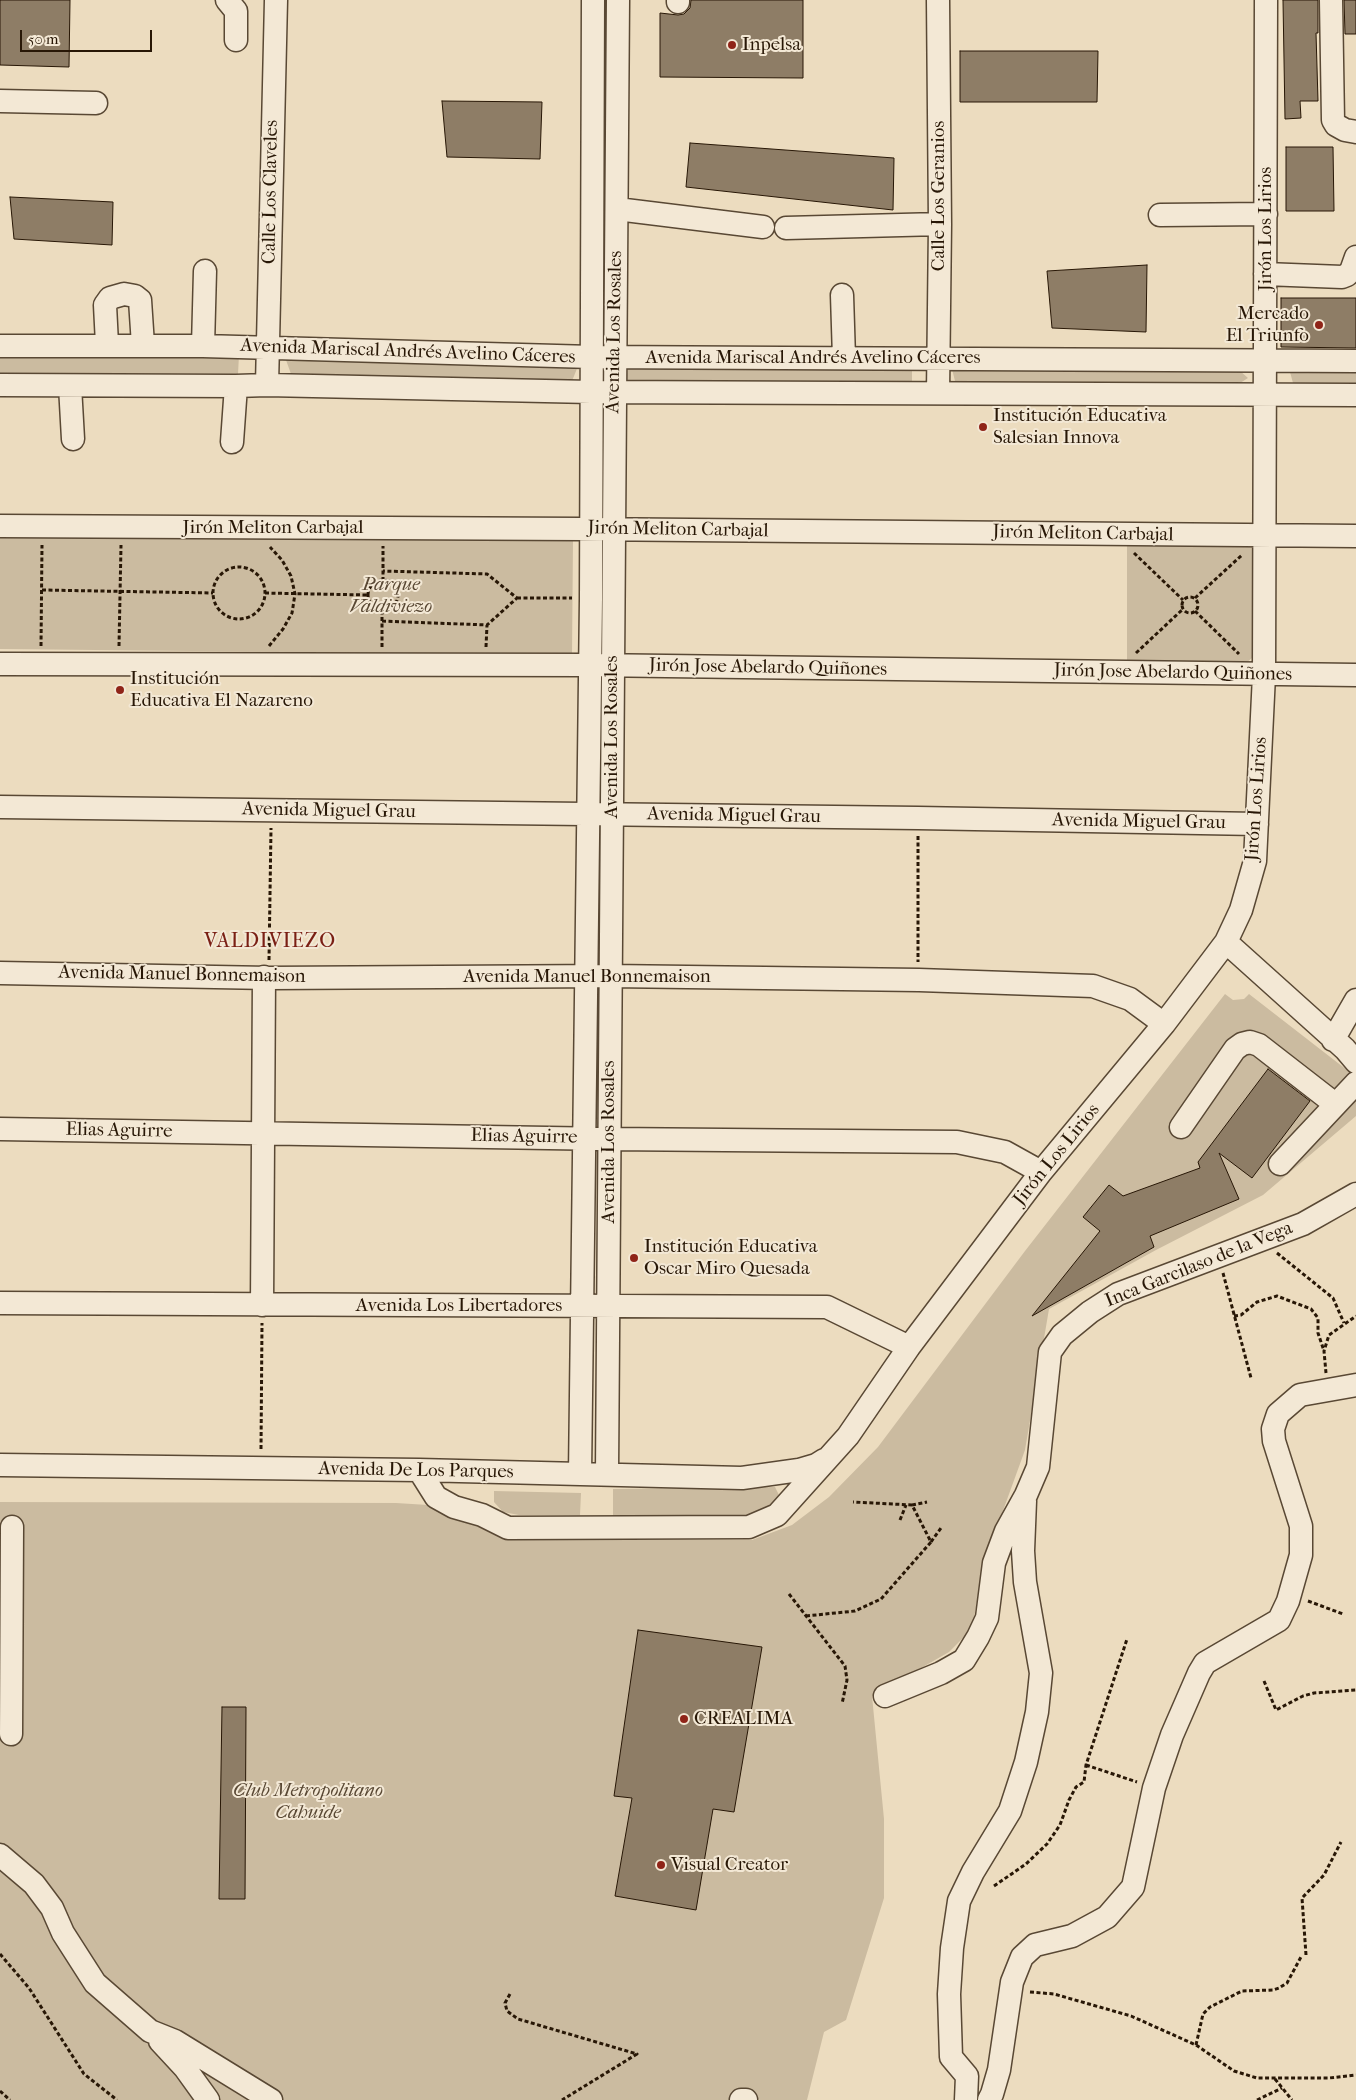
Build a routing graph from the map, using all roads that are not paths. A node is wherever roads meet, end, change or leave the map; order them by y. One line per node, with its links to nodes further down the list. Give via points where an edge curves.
1 (227, 0): 8 (street, via 236,11)
2 (276, 0): 26 (street, Calle Los Claveles)
3 (594, 0): 27 (street, Avenida Los Rosales)
4 (618, 0): 12 (street, Avenida Los Rosales)
5 (938, 0): 15 (street, Calle Los Geranios)
6 (1266, 0): 13 (street, Jirón Los Lirios)
7 (1331, 0): 11 (street, via 1332,114 1336,124)
8 (236, 40)
9 (0, 101): 10 (street)
10 (96, 103)
11 (1356, 132)
12 (616, 209): 16 (street); 28 (street, Avenida Los Rosales)
13 (1266, 214): 14 (street); 20 (street, Jirón Los Lirios)
14 (1160, 215)
15 (940, 224): 17 (street); 30 (street, Calle Los Geranios)
16 (763, 227)
17 (786, 228)
18 (1353, 270): 20 (street, via 1342,277)
19 (205, 271): 25 (street)
20 (1265, 274): 31 (street, Jirón Los Lirios)
21 (842, 295): 29 (street)
22 (107, 344): 23 (street, Avenida Mariscal Andrés Avelino Cáceres); 23 (street, via 105,305 110,298 124,294 140,300); 24 (street, Avenida Mariscal Andrés Avelino Cáceres)
23 (143, 345): 25 (street, Avenida Mariscal Andrés Avelino Cáceres)
24 (0, 346)
25 (203, 346): 26 (street, Avenida Mariscal Andrés Avelino Cáceres)
26 (267, 348): 27 (street, Avenida Mariscal Andrés Avelino Cáceres); 34 (street, Calle Los Claveles)
27 (592, 357): 28 (street, Avenida Mariscal Andrés Avelino Cáceres); 37 (street, Avenida Los Rosales)
28 (615, 357): 29 (street, Avenida Mariscal Andrés Avelino Cáceres); 38 (street, Avenida Los Rosales)
29 (844, 358): 30 (street, Avenida Mariscal Andrés Avelino Cáceres)
30 (939, 358): 31 (street, Avenida Mariscal Andrés Avelino Cáceres); 39 (street, Calle Los Geranios)
31 (1265, 359): 32 (street, Avenida Mariscal Andrés Avelino Cáceres); 40 (street, Jirón Los Lirios)
32 (1356, 361)
33 (0, 385): 35 (street, Avenida Mariscal Andrés Avelino Cáceres)
34 (267, 385): 36 (street, Avenida Mariscal Andrés Avelino Cáceres); 37 (street, Avenida Mariscal Andrés Avelino Cáceres)
35 (70, 386): 36 (street, Avenida Mariscal Andrés Avelino Cáceres); 42 (street)
36 (236, 386): 43 (street)
37 (591, 392): 38 (street, Avenida Mariscal Andrés Avelino Cáceres); 45 (street, Avenida Los Rosales)
38 (615, 392): 39 (street, Avenida Mariscal Andrés Avelino Cáceres); 46 (street, Avenida Los Rosales)
39 (938, 393): 40 (street, Avenida Mariscal Andrés Avelino Cáceres)
40 (1265, 395): 41 (street, Avenida Mariscal Andrés Avelino Cáceres); 47 (street, Jirón Los Lirios)
41 (1356, 395)
42 (73, 439)
43 (232, 442)
44 (0, 526): 45 (street, Jirón Meliton Carbajal)
45 (591, 529): 46 (street, Jirón Meliton Carbajal); 50 (street, Avenida Los Rosales)
46 (614, 529): 47 (street, Jirón Meliton Carbajal); 51 (street, Avenida Los Rosales)
47 (1263, 536): 48 (street, Jirón Meliton Carbajal); 52 (street, Jirón Los Lirios)
48 (1356, 536)
49 (0, 664): 50 (street, Jirón Jose Abelardo Quiñones)
50 (590, 665): 51 (street, Jirón Jose Abelardo Quiñones); 55 (street, Avenida Los Rosales)
51 (613, 666): 52 (street, Jirón Jose Abelardo Quiñones); 56 (street, Avenida Los Rosales)
52 (1259, 675): 53 (street, Jirón Jose Abelardo Quiñones); 57 (street, Jirón Los Lirios)
53 (1356, 675)
54 (0, 807): 55 (street, Avenida Miguel Grau)
55 (588, 814): 56 (street, Avenida Miguel Grau); 60 (street, Avenida Los Rosales)
56 (612, 814): 57 (street, Avenida Miguel Grau); 61 (street, Avenida Los Rosales)
57 (1257, 824): 58 (street, Jirón Los Lirios, via 1255,861 1241,910)
58 (1226, 942): 64 (street, Jirón Los Lirios); 65 (street)
59 (0, 973): 62 (street, Avenida Manuel Bonnemaison)
60 (587, 976): 61 (street, Avenida Manuel Bonnemaison); 62 (street, Avenida Manuel Bonnemaison); 71 (street, Avenida Los Rosales)
61 (610, 976): 64 (street, Avenida Manuel Bonnemaison, via 1093,986 1130,1000); 72 (street, Avenida Los Rosales)
62 (266, 978): 70 (street)
63 (1356, 1000): 65 (street)
64 (1164, 1024): 74 (street, Jirón Los Lirios)
65 (1348, 1051)
66 (1356, 1083): 67 (street)
67 (1335, 1104): 68 (street, via 1259,1045 1250,1042 1235,1049); 73 (street)
68 (1181, 1127)
69 (0, 1129): 70 (street, Elias Aguirre)
70 (263, 1134): 71 (street, Elias Aguirre); 77 (street)
71 (585, 1138): 72 (street, Elias Aguirre); 78 (street, Avenida Los Rosales)
72 (609, 1139): 74 (street, Elias Aguirre, via 957,1142 1005,1152); 79 (street, Avenida Los Rosales)
73 (1280, 1164)
74 (1042, 1172): 80 (street, Jirón Los Lirios)
75 (1356, 1194): 87 (street, Inca Garcilaso de la Vega, via 1303,1224 1118,1294 1062,1335 1050,1352 1038,1467)
76 (0, 1304): 77 (street, Avenida Los Libertadores)
77 (262, 1305): 78 (street, Avenida Los Libertadores)
78 (583, 1307): 79 (street, Avenida Los Libertadores); 85 (street, Avenida Los Rosales)
79 (608, 1308): 80 (street, Avenida Los Libertadores, via 827,1307); 86 (street, Avenida Los Rosales)
80 (908, 1347): 82 (street, Jirón Los Lirios, via 848,1436)
81 (1356, 1385): 95 (street, via 1300,1395 1278,1414 1273,1430 1274,1440 1301,1526 1301,1555 1279,1620 1205,1663 1172,1735 1154,1788 1133,1887 1107,1917 1072,1936 1035,1945 1022,1957 1012,1982)
82 (829, 1457): 84 (street, Jirón Los Lirios, via 777,1515 749,1527 508,1528 436,1497); 86 (street, Avenida De Los Parques, via 800,1470 742,1478)
83 (0, 1465): 84 (street, Avenida De Los Parques)
84 (419, 1470): 85 (street, Avenida De Los Parques)
85 (580, 1474): 86 (street, Avenida De Los Parques)
86 (607, 1474)
87 (1026, 1495): 89 (street, Inca Garcilaso de la Vega, via 1006,1531 994,1563 988,1618 964,1660 942,1673); 96 (street, via 1025,1582 1041,1673 1037,1712 1026,1762 1010,1811 959,1901 949,1994 951,2057)
88 (12, 1527): 90 (street)
89 (885, 1696)
90 (11, 1734)
91 (0, 1855): 93 (street)
92 (0, 1873): 93 (street)
93 (34, 1884): 94 (street, via 52,1908 63,1933 96,1983)
94 (150, 2031): 97 (street, via 185,2068); 98 (street, via 175,2041)
95 (999, 2070): 96 (street); 102 (street)
96 (967, 2076): 101 (street)
97 (208, 2100)
98 (271, 2100)
99 (740, 2100): 100 (street)
100 (746, 2100)
101 (966, 2100)
102 (989, 2100)

